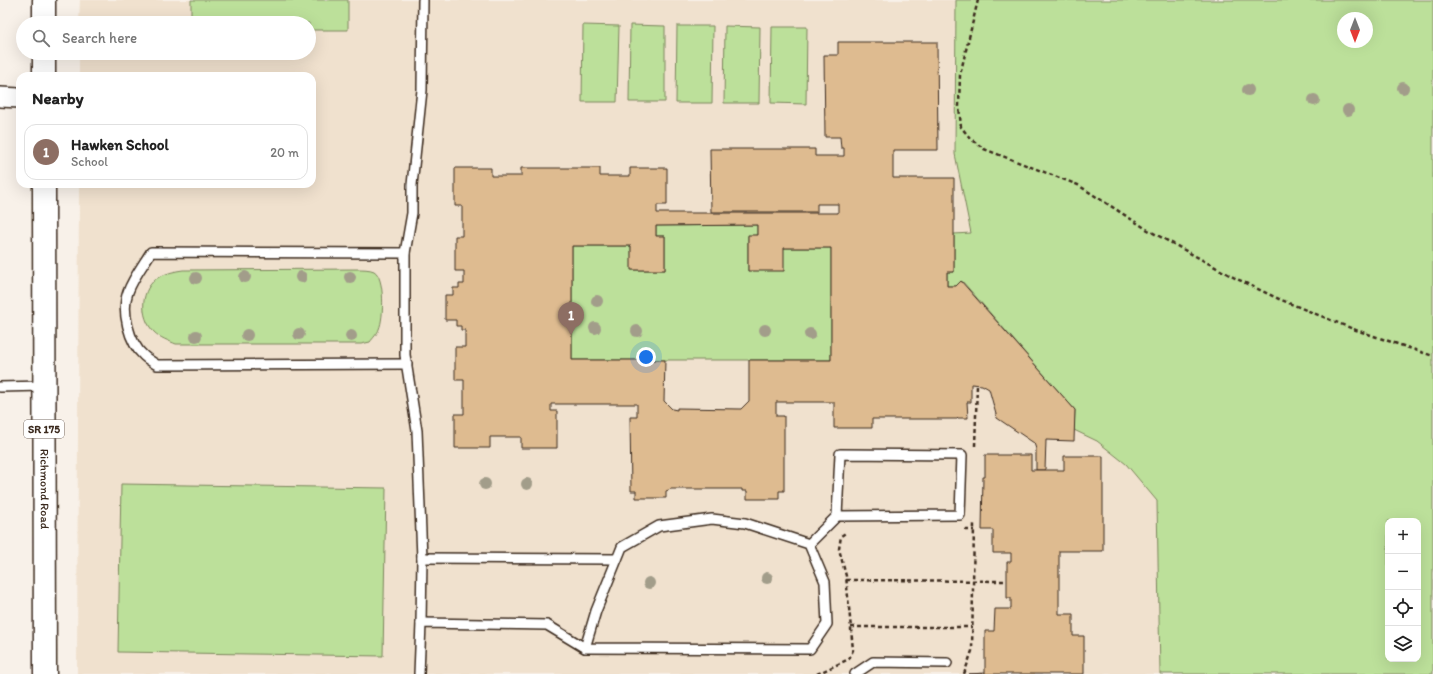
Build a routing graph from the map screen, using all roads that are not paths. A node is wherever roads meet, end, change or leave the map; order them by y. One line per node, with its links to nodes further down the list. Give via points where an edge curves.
1 (44, 0): 3 (main road)
2 (423, 0): 9 (lane, via 422,90 412,185 412,213)
3 (44, 16)
4 (44, 60): 5 (main road)
5 (44, 72)
6 (0, 97): 7 (street)
7 (16, 98)
8 (44, 188): 11 (main road, Richmond Road / SR 175)
9 (405, 253): 10 (lane); 10 (lane, via 151,252 127,293 126,312 134,342 144,356 157,365)
10 (407, 364): 15 (lane, via 416,418)
11 (44, 386): 12 (lane); 20 (main road, Richmond Road / SR 175)
12 (0, 387)
13 (837, 516): 13 (lane, via 960,515 962,455 840,454); 14 (lane)
14 (809, 544): 16 (lane, via 745,522 712,519 659,526 622,547); 18 (lane, via 825,582 827,624 810,649)
15 (422, 558): 16 (lane); 17 (lane)
16 (617, 559): 18 (lane, via 596,611)
17 (420, 623): 18 (lane, via 547,625); 21 (lane)
18 (585, 648)
19 (947, 663): 22 (lane, via 873,662)
20 (45, 674)
21 (419, 674)
22 (855, 674)

